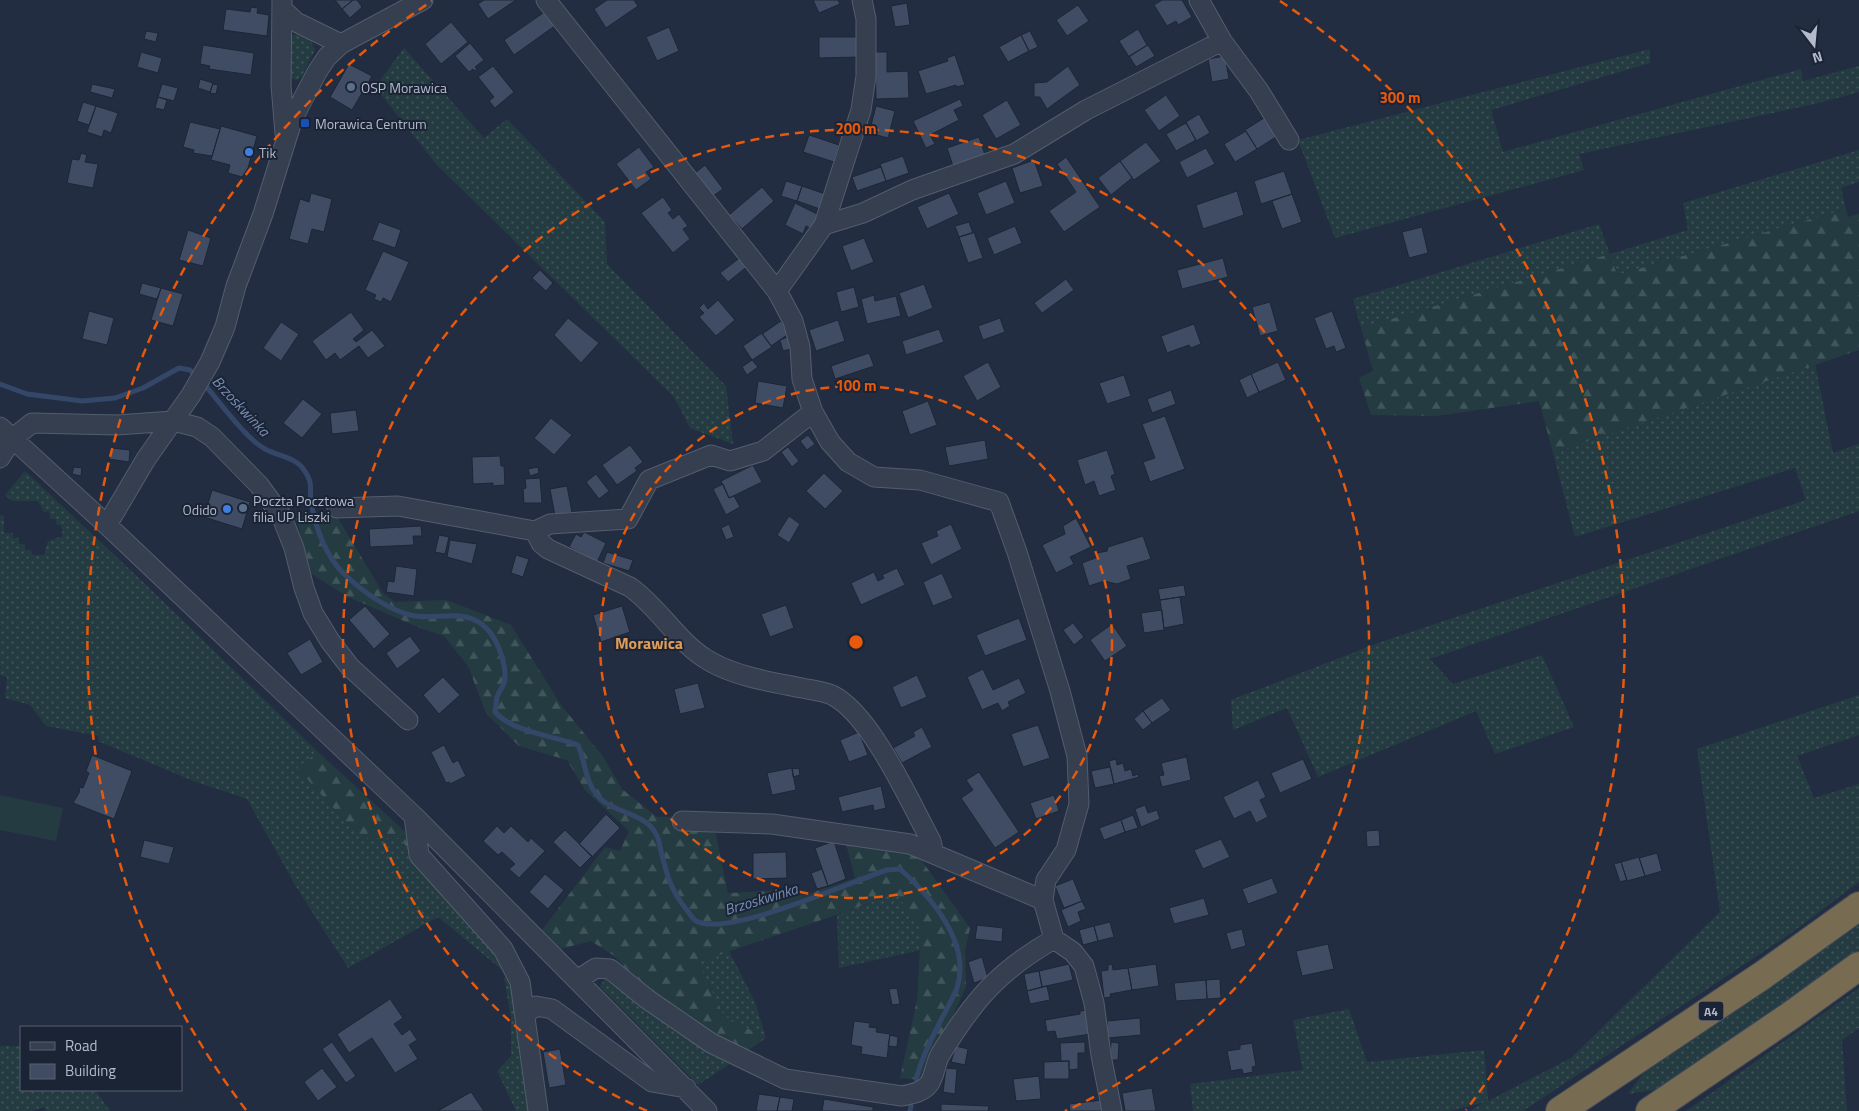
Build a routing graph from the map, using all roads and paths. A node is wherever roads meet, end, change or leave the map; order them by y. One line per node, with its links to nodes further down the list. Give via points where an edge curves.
1 (423, 0): 7 (street)
2 (546, 0): 11 (street)
3 (862, 0): 10 (street, via 866,19 866,76 861,110)
4 (1199, 0): 6 (street)
5 (283, 5): 7 (street, via 296,22); 9 (street, via 281,84)
6 (1222, 41): 8 (street, via 1259,91); 10 (street, via 1086,110 1014,154)
7 (341, 44): 9 (street, via 317,72 298,106)
8 (1289, 140)
9 (286, 142): 13 (street, via 225,327 210,362)
10 (824, 225): 11 (street)
11 (777, 291): 12 (street, via 793,321 800,347 802,379)
12 (813, 412): 18 (street, via 763,450 730,461 711,454 649,480 628,519 550,524); 23 (street, via 830,442 848,462 874,477 920,480 999,502 1060,691 1076,756 1079,804 1066,850 1046,880)
13 (173, 421): 14 (street, via 117,425 32,423); 17 (street); 19 (street, via 197,427 212,437 259,485 281,515 313,613 330,641 350,667)
14 (6, 433): 15 (street); 17 (street)
15 (0, 458)
16 (337, 508): 18 (street, via 398,506)
17 (107, 525): 20 (street)
18 (534, 532): 22 (street, via 548,549 642,595 694,650 711,662 760,679 831,695 849,708 872,734 931,841)
19 (408, 720)
20 (414, 816): 27 (street); 28 (street, via 419,855 503,949 520,982)
21 (682, 821): 22 (street, via 772,824 910,844)
22 (934, 854): 23 (street)
23 (1043, 900): 25 (street)
24 (1859, 906): 33 (highway, A4, via 1763,975)
25 (1054, 940): 27 (street, via 1023,957 988,987 964,1016 938,1058 929,1084 919,1092 902,1096 784,1079 711,1043 610,969 596,968); 32 (street, via 1074,952 1084,966 1094,1003)
26 (1859, 966): 34 (highway)
27 (577, 980): 29 (street)
28 (525, 1014): 29 (street, via 536,1006 552,1009 652,1082); 30 (street)
29 (686, 1088): 31 (street)
30 (538, 1111)
31 (707, 1111)
32 (1112, 1111)
33 (1560, 1111)
34 (1650, 1111)

